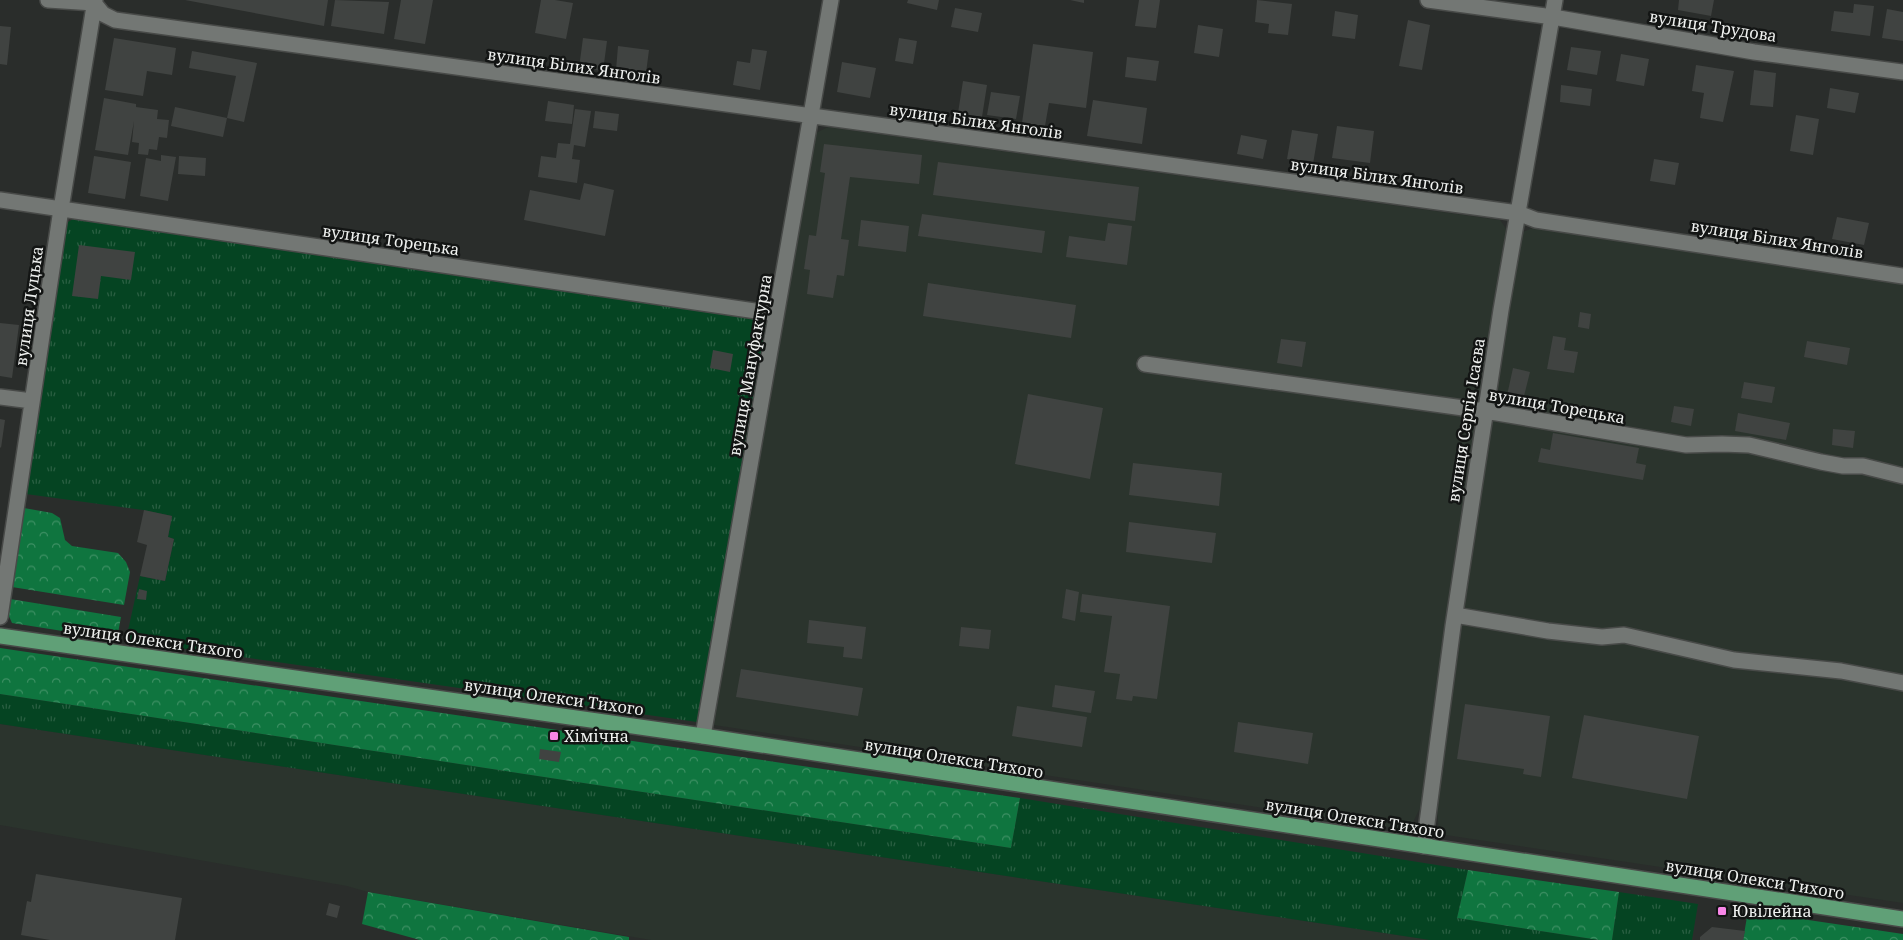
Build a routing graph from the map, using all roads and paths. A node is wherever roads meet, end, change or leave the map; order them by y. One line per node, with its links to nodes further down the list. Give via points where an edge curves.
1 (48, 0): 5 (street)
2 (831, 0): 8 (street, вулиця Мануфактурна)
3 (1428, 0): 6 (street, вулиця Трудова)
4 (1555, 0): 6 (street, вулиця Сергія Ісаєва)
5 (95, 2): 8 (street, вулиця Білих Янголів, via 103,14 115,20); 10 (street, вулиця Луцька)
6 (1552, 17): 7 (street, вулиця Трудова, via 1754,52); 11 (street, вулиця Сергія Ісаєва)
7 (1903, 72)
8 (810, 117): 11 (street, вулиця Білих Янголів); 13 (street, вулиця Мануфактурна)
9 (0, 200): 10 (street, вулиця Торецька)
10 (61, 209): 13 (street, вулиця Торецька); 16 (street, вулиця Луцька)
11 (1518, 213): 12 (street, вулиця Білих Янголів, via 1536,220); 17 (street, вулиця Сергія Ісаєва)
12 (1903, 276)
13 (776, 314): 23 (street, вулиця Мануфактурна)
14 (1145, 364): 17 (street, вулиця Торецька)
15 (0, 397): 16 (street)
16 (32, 401): 20 (street, вулиця Луцька)
17 (1486, 411): 18 (street, вулиця Торецька, via 1686,445 1749,445); 19 (street, вулиця Сергія Ісаєва)
18 (1903, 476)
19 (1455, 615): 22 (street, via 1557,632 1602,637 1624,635 1734,660 1841,671); 24 (street, вулиця Сергія Ісаєва)
20 (0, 618)
21 (0, 636): 23 (main road, вулиця Олекси Тихого)
22 (1903, 683)
23 (703, 736): 24 (main road, вулиця Олекси Тихого)
24 (1424, 846): 25 (main road, вулиця Олекси Тихого)
25 (1903, 919)

